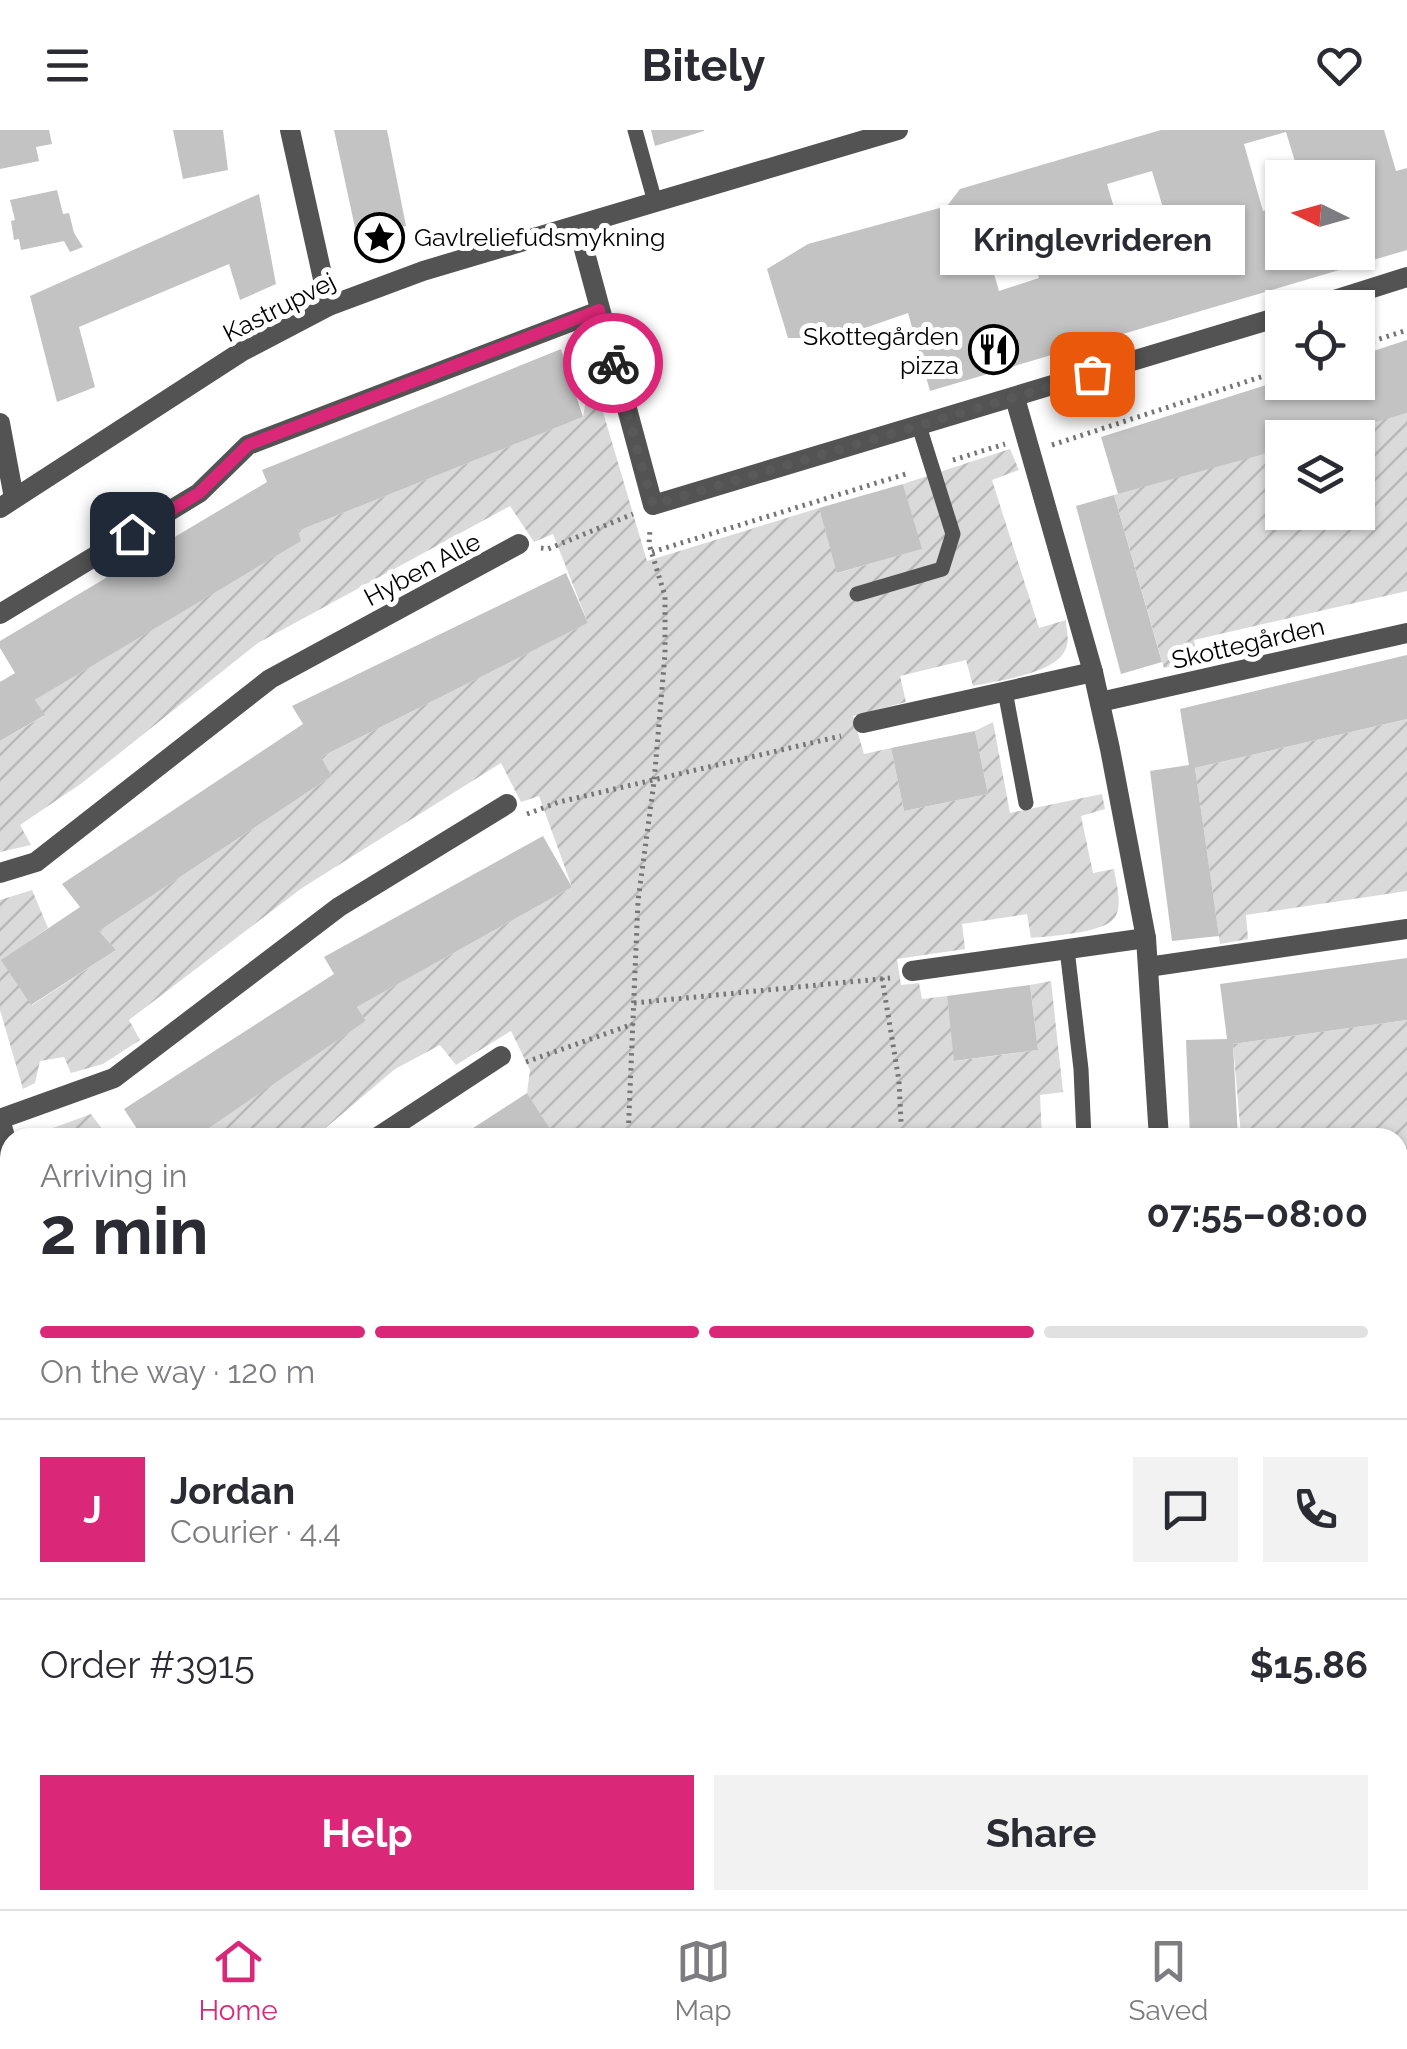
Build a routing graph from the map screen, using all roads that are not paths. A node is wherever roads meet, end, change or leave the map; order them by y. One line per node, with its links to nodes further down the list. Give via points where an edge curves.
1 (290, 130): 8 (street)
2 (635, 130): 4 (lane)
3 (898, 130): 4 (street, Kastrupvej)
4 (655, 202): 5 (street, Kastrupvej)
5 (578, 227): 8 (street, Kastrupvej); 9 (street)
6 (1407, 277): 7 (street)
7 (1365, 290)
8 (328, 306): 14 (street, Kastrupvej, via 242,352)
9 (599, 310): 13 (street, via 653,505); 17 (street, via 248,445 199,493)
10 (1265, 321): 11 (street)
11 (1016, 398): 13 (street); 19 (street)
12 (0, 423): 14 (street)
13 (919, 426): 16 (lane, via 953,534 942,569)
14 (7, 503)
15 (520, 544): 25 (street, Hyben Alle, via 270,679 36,862)
16 (857, 594)
17 (0, 614)
18 (1407, 633): 21 (street, Skottegården)
19 (1093, 672): 20 (street); 21 (street)
20 (1005, 692): 22 (street); 23 (lane)
21 (1100, 702): 27 (street)
22 (863, 723)
23 (1026, 803)
24 (506, 804): 32 (street, via 340,908 114,1078)
25 (0, 873)
26 (1407, 929): 29 (street)
27 (1146, 938): 28 (street); 29 (street)
28 (1066, 949): 30 (street); 34 (lane)
29 (1148, 967): 35 (street)
30 (912, 971)
31 (501, 1056): 33 (street)
32 (0, 1119)
33 (391, 1128)
34 (1084, 1128)
35 (1158, 1128)

